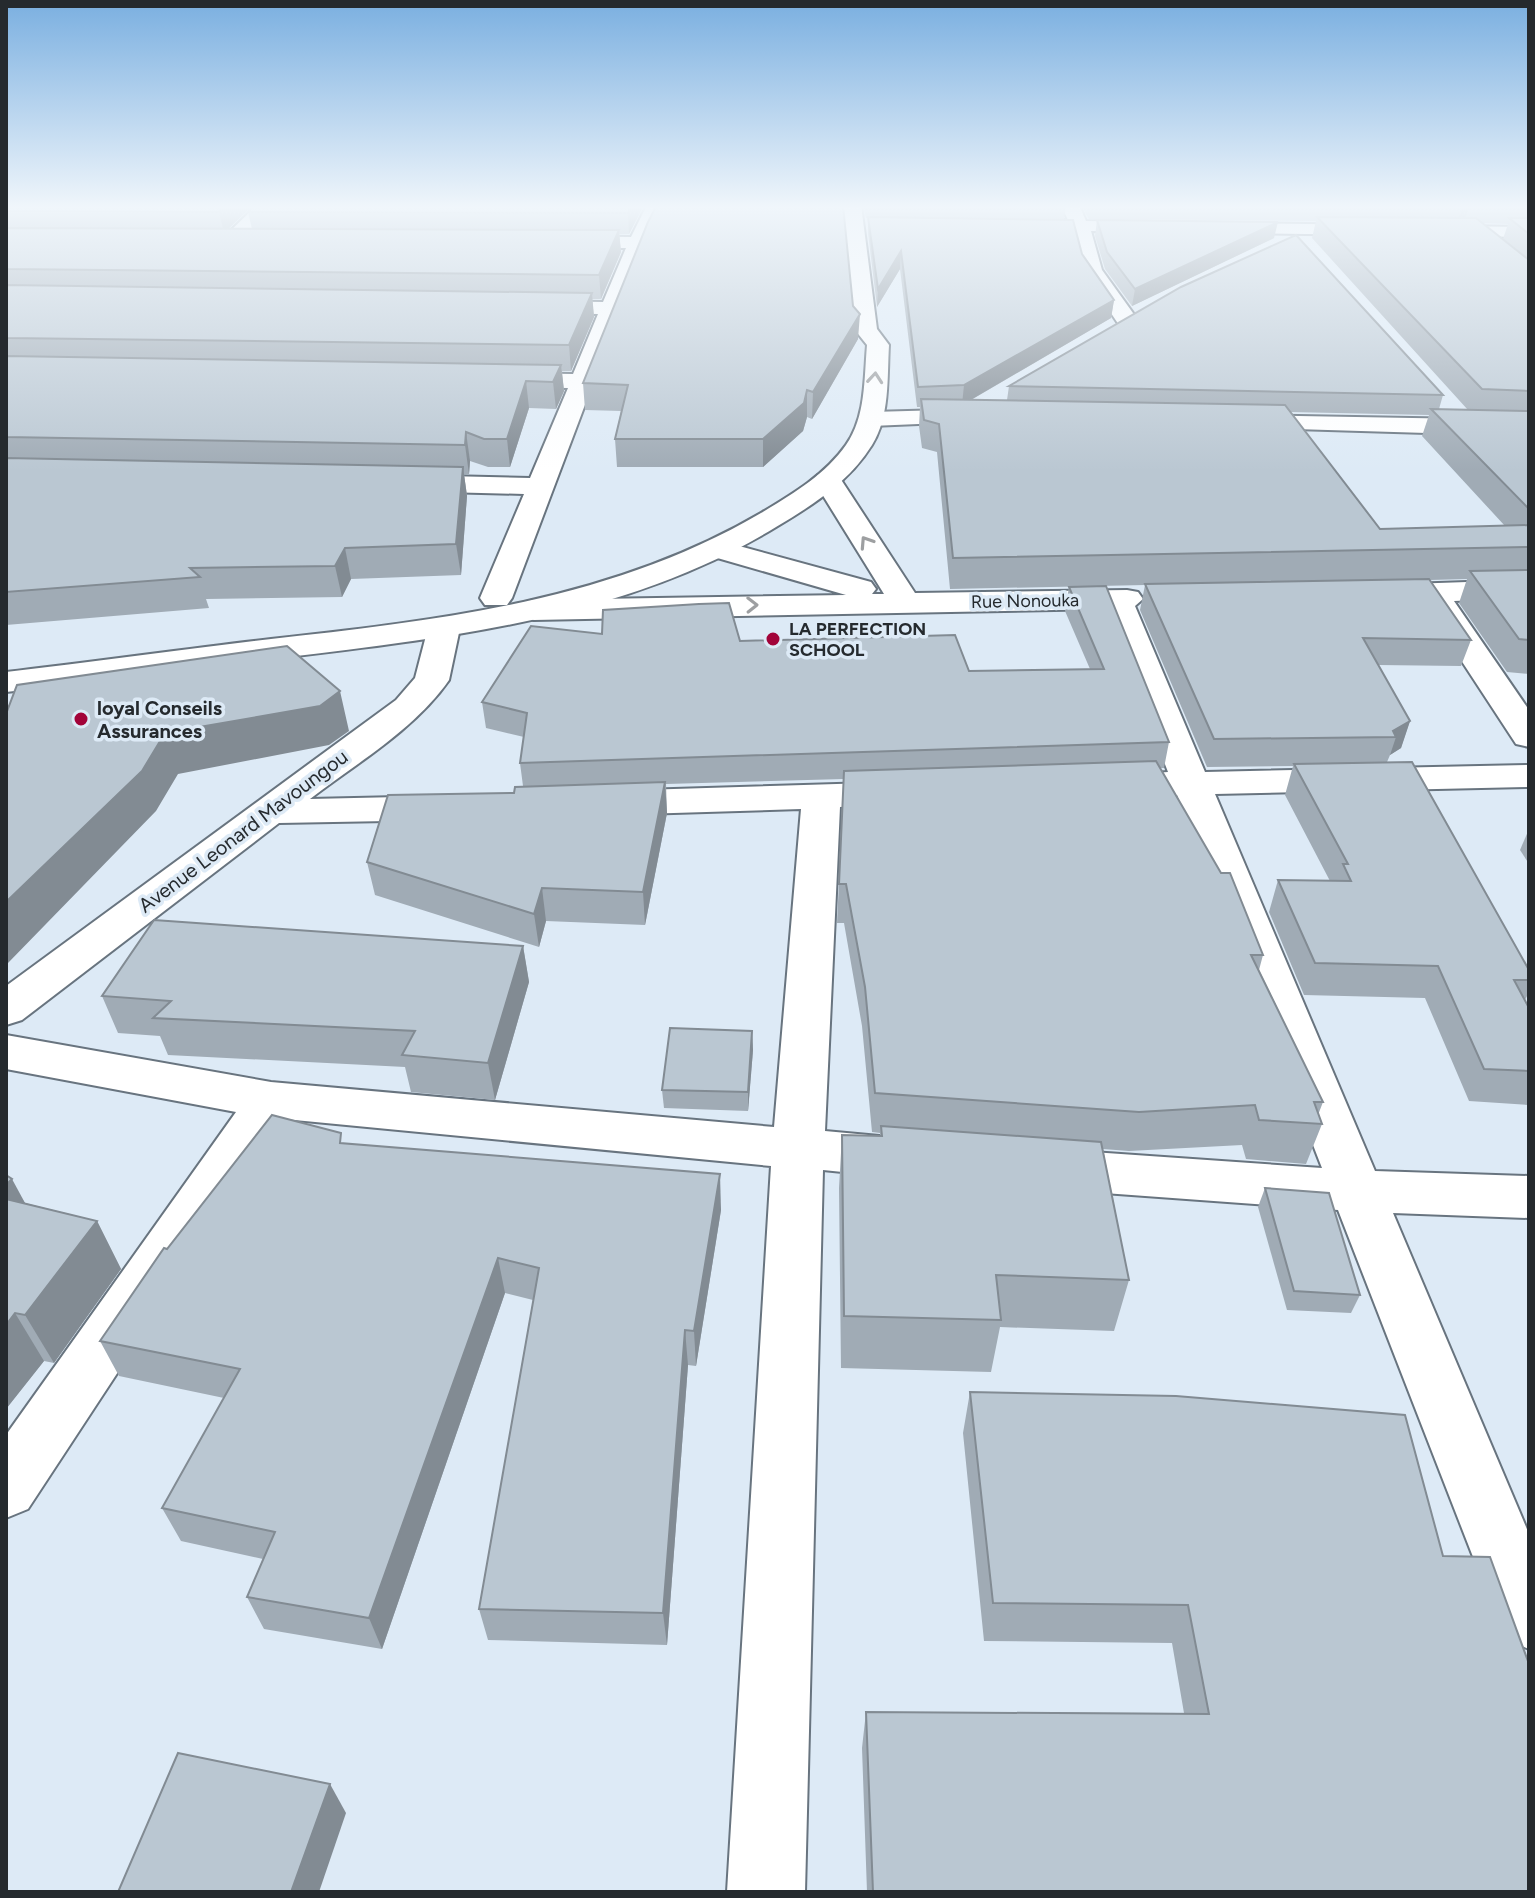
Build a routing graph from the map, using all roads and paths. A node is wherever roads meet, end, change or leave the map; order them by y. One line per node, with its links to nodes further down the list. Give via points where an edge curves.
1 (617, 294): 5 (main road)
2 (864, 294): 7 (main road)
3 (1109, 294): 6 (main road)
4 (517, 306): 5 (main road)
5 (611, 308): 9 (main road)
6 (1127, 320)
7 (866, 330): 12 (main road, one-way to 7, via 878,345); 23 (main road, via 856,341 852,408 842,435 791,482 718,529 678,547)
8 (474, 380): 9 (main road)
9 (582, 381): 18 (main road)
10 (1444, 403): 14 (main road)
11 (1002, 408): 12 (main road, via 968,415)
12 (871, 419): 16 (main road, via 861,444)
13 (1211, 421): 14 (main road)
14 (1465, 427): 15 (main road)
15 (1525, 432)
16 (828, 481): 19 (main road); 24 (main road, one-way to 16)
17 (385, 482): 18 (main road)
18 (542, 486): 23 (main road)
19 (717, 549): 24 (main road, Rue Nonouka); 25 (main road, via 633,582)
20 (1529, 589): 21 (main road)
21 (1432, 592): 22 (main road); 29 (main road)
22 (1354, 594)
23 (496, 598): 27 (main road)
24 (905, 602): 25 (main road, Rue Nonouka, one-way to 24); 31 (main road, Rue Nonouka, via 1140,599)
25 (534, 610): 26 (main road)
26 (444, 628): 28 (main road); 37 (main road, Avenue Leonard Mavoungou, via 432,680 408,707)
27 (6, 661)
28 (6, 682)
29 (1529, 736)
30 (1529, 776): 31 (main road)
31 (1194, 782): 32 (main road); 44 (main road)
32 (1069, 787)
33 (945, 792): 34 (main road)
34 (821, 797): 35 (main road); 41 (main road)
35 (573, 804)
36 (482, 807): 37 (main road)
37 (268, 812): 38 (main road, Avenue Leonard Mavoungou)
38 (6, 1009)
39 (6, 1052): 40 (main road)
40 (271, 1100): 41 (main road); 46 (main road)
41 (798, 1150): 42 (main road); 48 (main road)
42 (941, 1161)
43 (1005, 1165): 44 (main road)
44 (1356, 1191): 45 (main road); 47 (main road)
45 (1529, 1197)
46 (6, 1488)
47 (1529, 1615)
48 (766, 1892)

